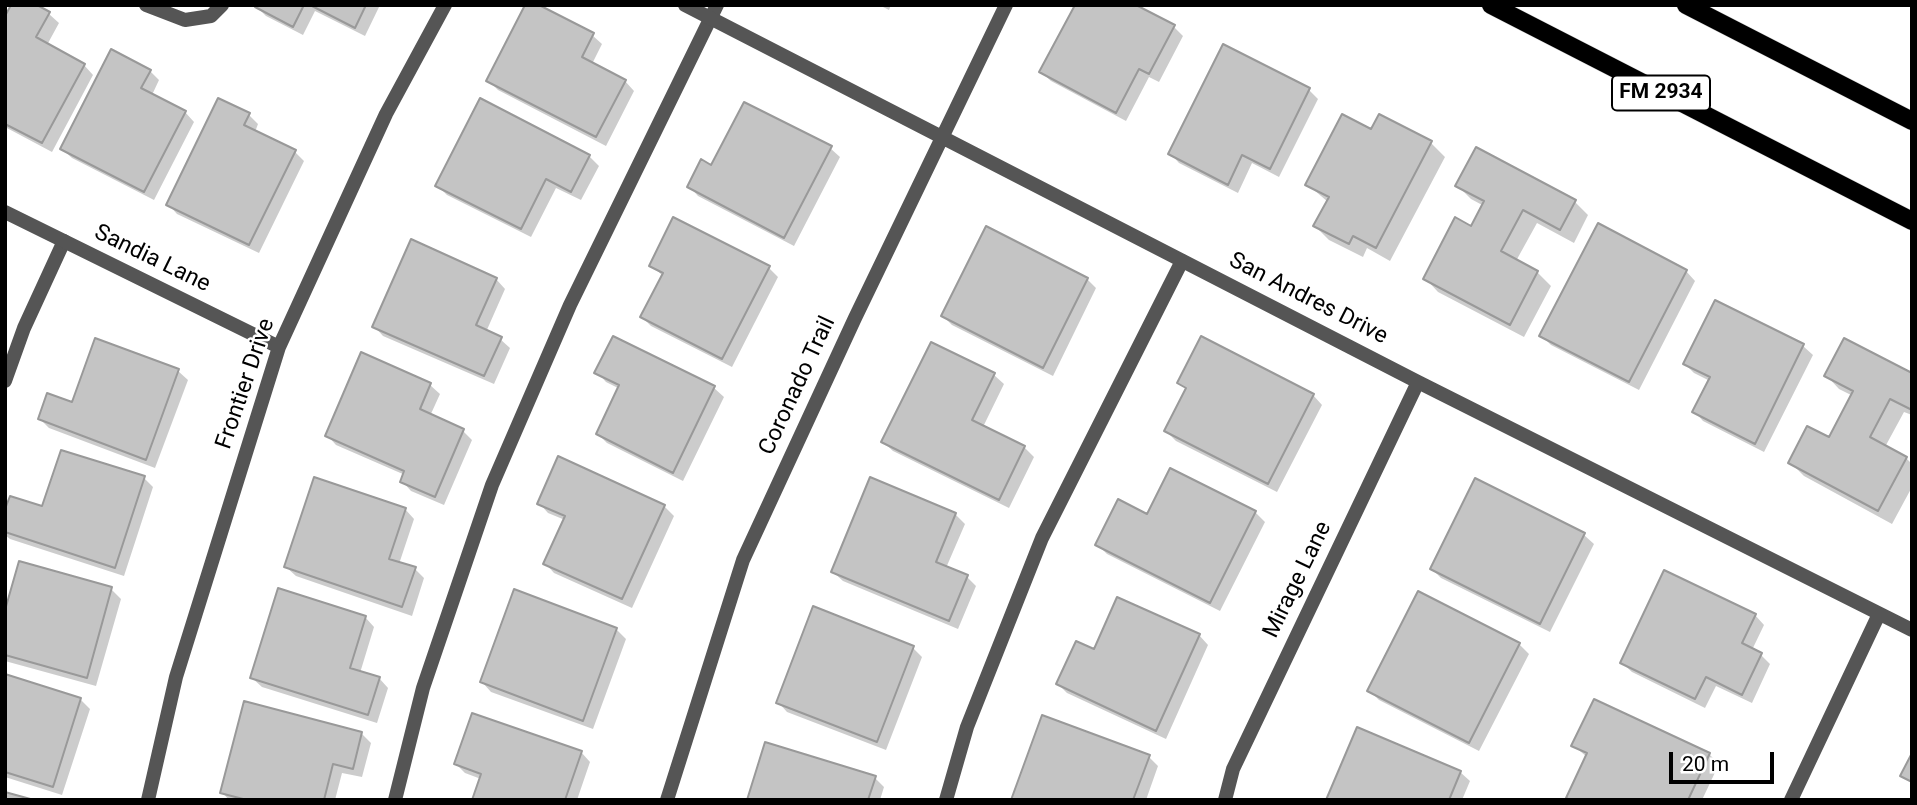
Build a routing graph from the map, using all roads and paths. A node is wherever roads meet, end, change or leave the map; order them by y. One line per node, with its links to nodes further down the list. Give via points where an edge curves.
1 (146, 5): 2 (street, via 186,20 211,16)
2 (222, 5)
3 (445, 5): 15 (street, Frontier Drive, via 386,114)
4 (685, 5): 8 (street, San Andres Drive)
5 (1006, 5): 10 (street, Coronado Trail)
6 (1491, 5): 12 (main road, FM 2934)
7 (1686, 5): 9 (main road)
8 (714, 12): 10 (street, San Andres Drive); 21 (street, via 570,304 492,485 423,688)
9 (1912, 121)
10 (942, 138): 14 (street, San Andres Drive); 22 (street, Coronado Trail, via 743,560)
11 (5, 212): 13 (street, Sandia Lane)
12 (1912, 221)
13 (64, 241): 15 (street, Sandia Lane); 16 (street, via 23,328)
14 (1182, 261): 17 (street, San Andres Drive); 23 (street, via 1042,538 967,727)
15 (279, 347): 20 (street, Frontier Drive, via 176,677)
16 (5, 381)
17 (1418, 382): 18 (street, San Andres Drive); 24 (street, Mirage Lane, via 1233,769)
18 (1879, 614): 19 (street, San Andres Drive); 25 (street)
19 (1912, 630)
20 (148, 800)
21 (395, 800)
22 (667, 800)
23 (946, 800)
24 (1225, 800)
25 (1791, 800)

